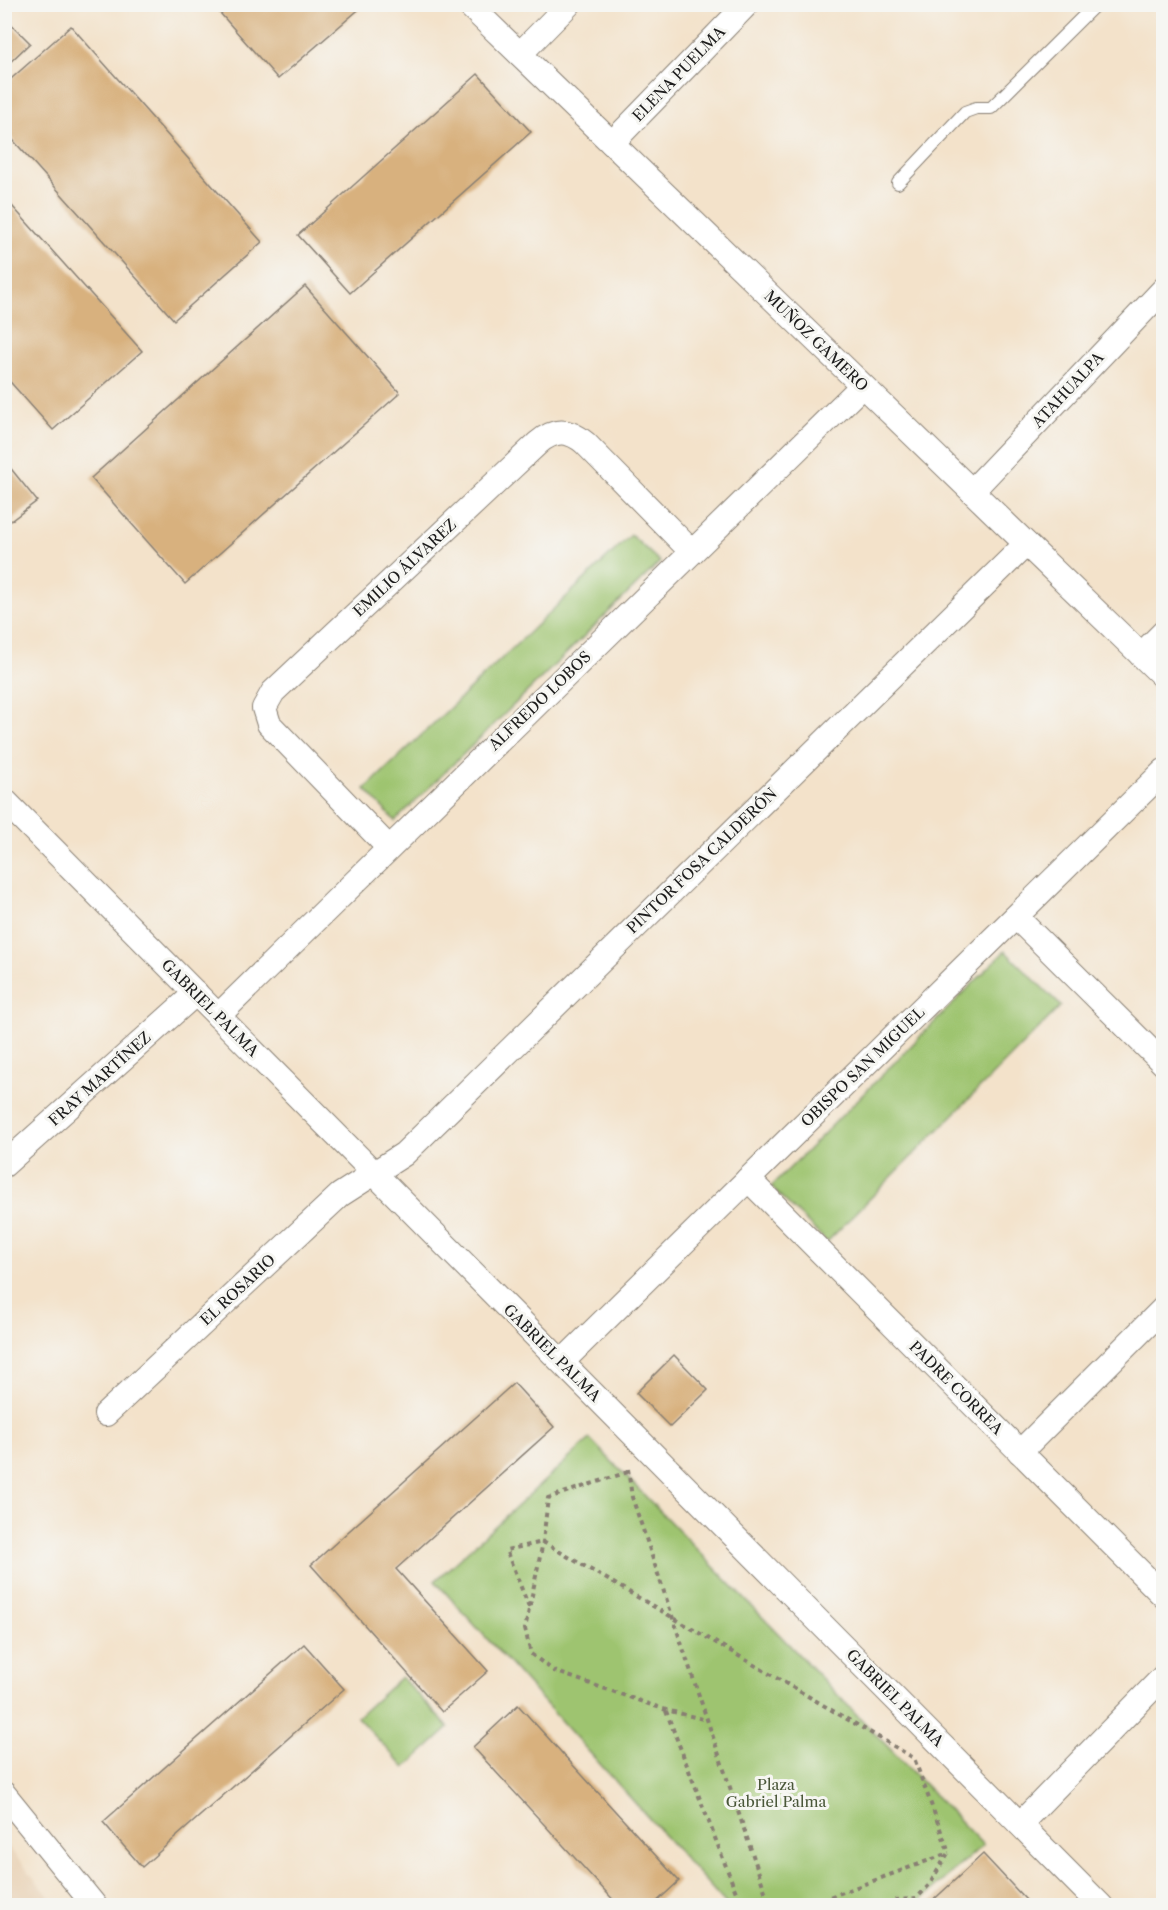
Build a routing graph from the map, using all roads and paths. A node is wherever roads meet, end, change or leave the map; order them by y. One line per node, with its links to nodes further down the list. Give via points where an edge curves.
1 (468, 4): 5 (street, MUÑOZ GAMERO)
2 (569, 4): 5 (street)
3 (747, 4): 6 (street, ELENA PUELMA)
4 (1096, 4): 7 (lane, via 991,108 966,112)
5 (520, 54): 6 (street, MUÑOZ GAMERO)
6 (612, 143): 9 (street, MUÑOZ GAMERO)
7 (898, 183)
8 (1164, 289): 10 (street, ATAHUALPA)
9 (862, 386): 10 (street, MUÑOZ GAMERO); 12 (street, ALFREDO LOBOS)
10 (972, 491): 11 (street, MUÑOZ GAMERO)
11 (1026, 544): 14 (street, MUÑOZ GAMERO); 24 (street, PINTOR FOSA CALDERÓN, via 404,1154)
12 (692, 552): 18 (street, ALFREDO LOBOS); 18 (street, EMILIO ÁLVAREZ, via 585,442 570,433 552,433 273,692 264,708 269,724)
13 (1164, 632): 14 (street)
14 (1141, 655): 15 (street, MUÑOZ GAMERO)
15 (1164, 677)
16 (1164, 771): 19 (street, OBISPO SAN MIGUEL)
17 (4, 800): 20 (street, GABRIEL PALMA)
18 (389, 848): 21 (street, ALFREDO LOBOS)
19 (1016, 916): 22 (street); 25 (street, OBISPO SAN MIGUEL)
20 (196, 993): 21 (street, GABRIEL PALMA); 23 (street, FRAY MARTÍNEZ)
21 (218, 1016): 24 (street, GABRIEL PALMA)
22 (1164, 1064)
23 (4, 1165)
24 (374, 1173): 27 (street, GABRIEL PALMA); 28 (street, EL ROSARIO, via 340,1195)
25 (748, 1179): 27 (street, OBISPO SAN MIGUEL); 30 (street, PADRE CORREA)
26 (1164, 1308): 30 (street)
27 (562, 1362): 29 (street, GABRIEL PALMA)
28 (106, 1414)
29 (626, 1427): 31 (path); 40 (street, GABRIEL PALMA)
30 (1020, 1452): 33 (street, PADRE CORREA)
31 (628, 1472): 32 (path, via 548,1498); 35 (path, via 632,1497)
32 (543, 1542): 34 (path); 34 (path, via 506,1550); 35 (path)
33 (1164, 1596)
34 (529, 1607): 37 (path, via 525,1629 531,1653 554,1671)
35 (672, 1618): 38 (path); 41 (path, via 914,1758)
36 (1164, 1676): 40 (street)
37 (666, 1710): 38 (path); 43 (path, via 739,1900)
38 (707, 1720): 44 (path)
39 (4, 1794): 42 (street)
40 (1020, 1824): 47 (street, GABRIEL PALMA)
41 (949, 1853): 45 (path); 46 (path, via 916,1899 894,1900)
42 (95, 1905)
43 (745, 1905)
44 (770, 1905)
45 (805, 1905)
46 (888, 1905)
47 (1101, 1905)

